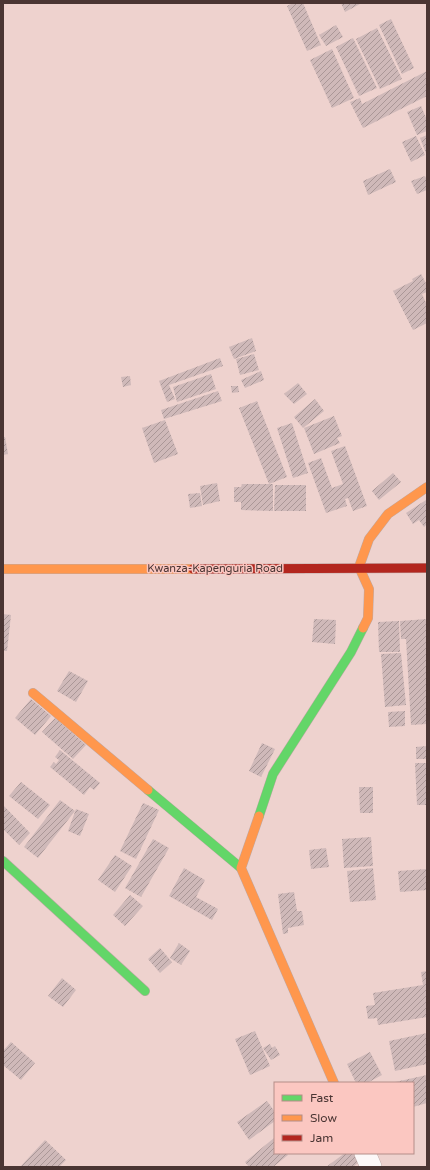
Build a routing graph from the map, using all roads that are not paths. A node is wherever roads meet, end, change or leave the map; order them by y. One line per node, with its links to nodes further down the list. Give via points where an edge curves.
1 (427, 487): 2 (street, via 388,514 369,539)
2 (359, 567): 3 (street, Kwanza-Kapenguria Road); 4 (street, Kwanza-Kapenguria Road); 7 (street, via 369,589 368,618 352,652 273,774)
3 (427, 568)
4 (3, 569)
5 (33, 693): 7 (street)
6 (3, 861): 8 (street)
7 (241, 868): 9 (street)
8 (145, 991)
9 (334, 1082)
10 (365, 1154): 11 (street)
11 (371, 1167)

